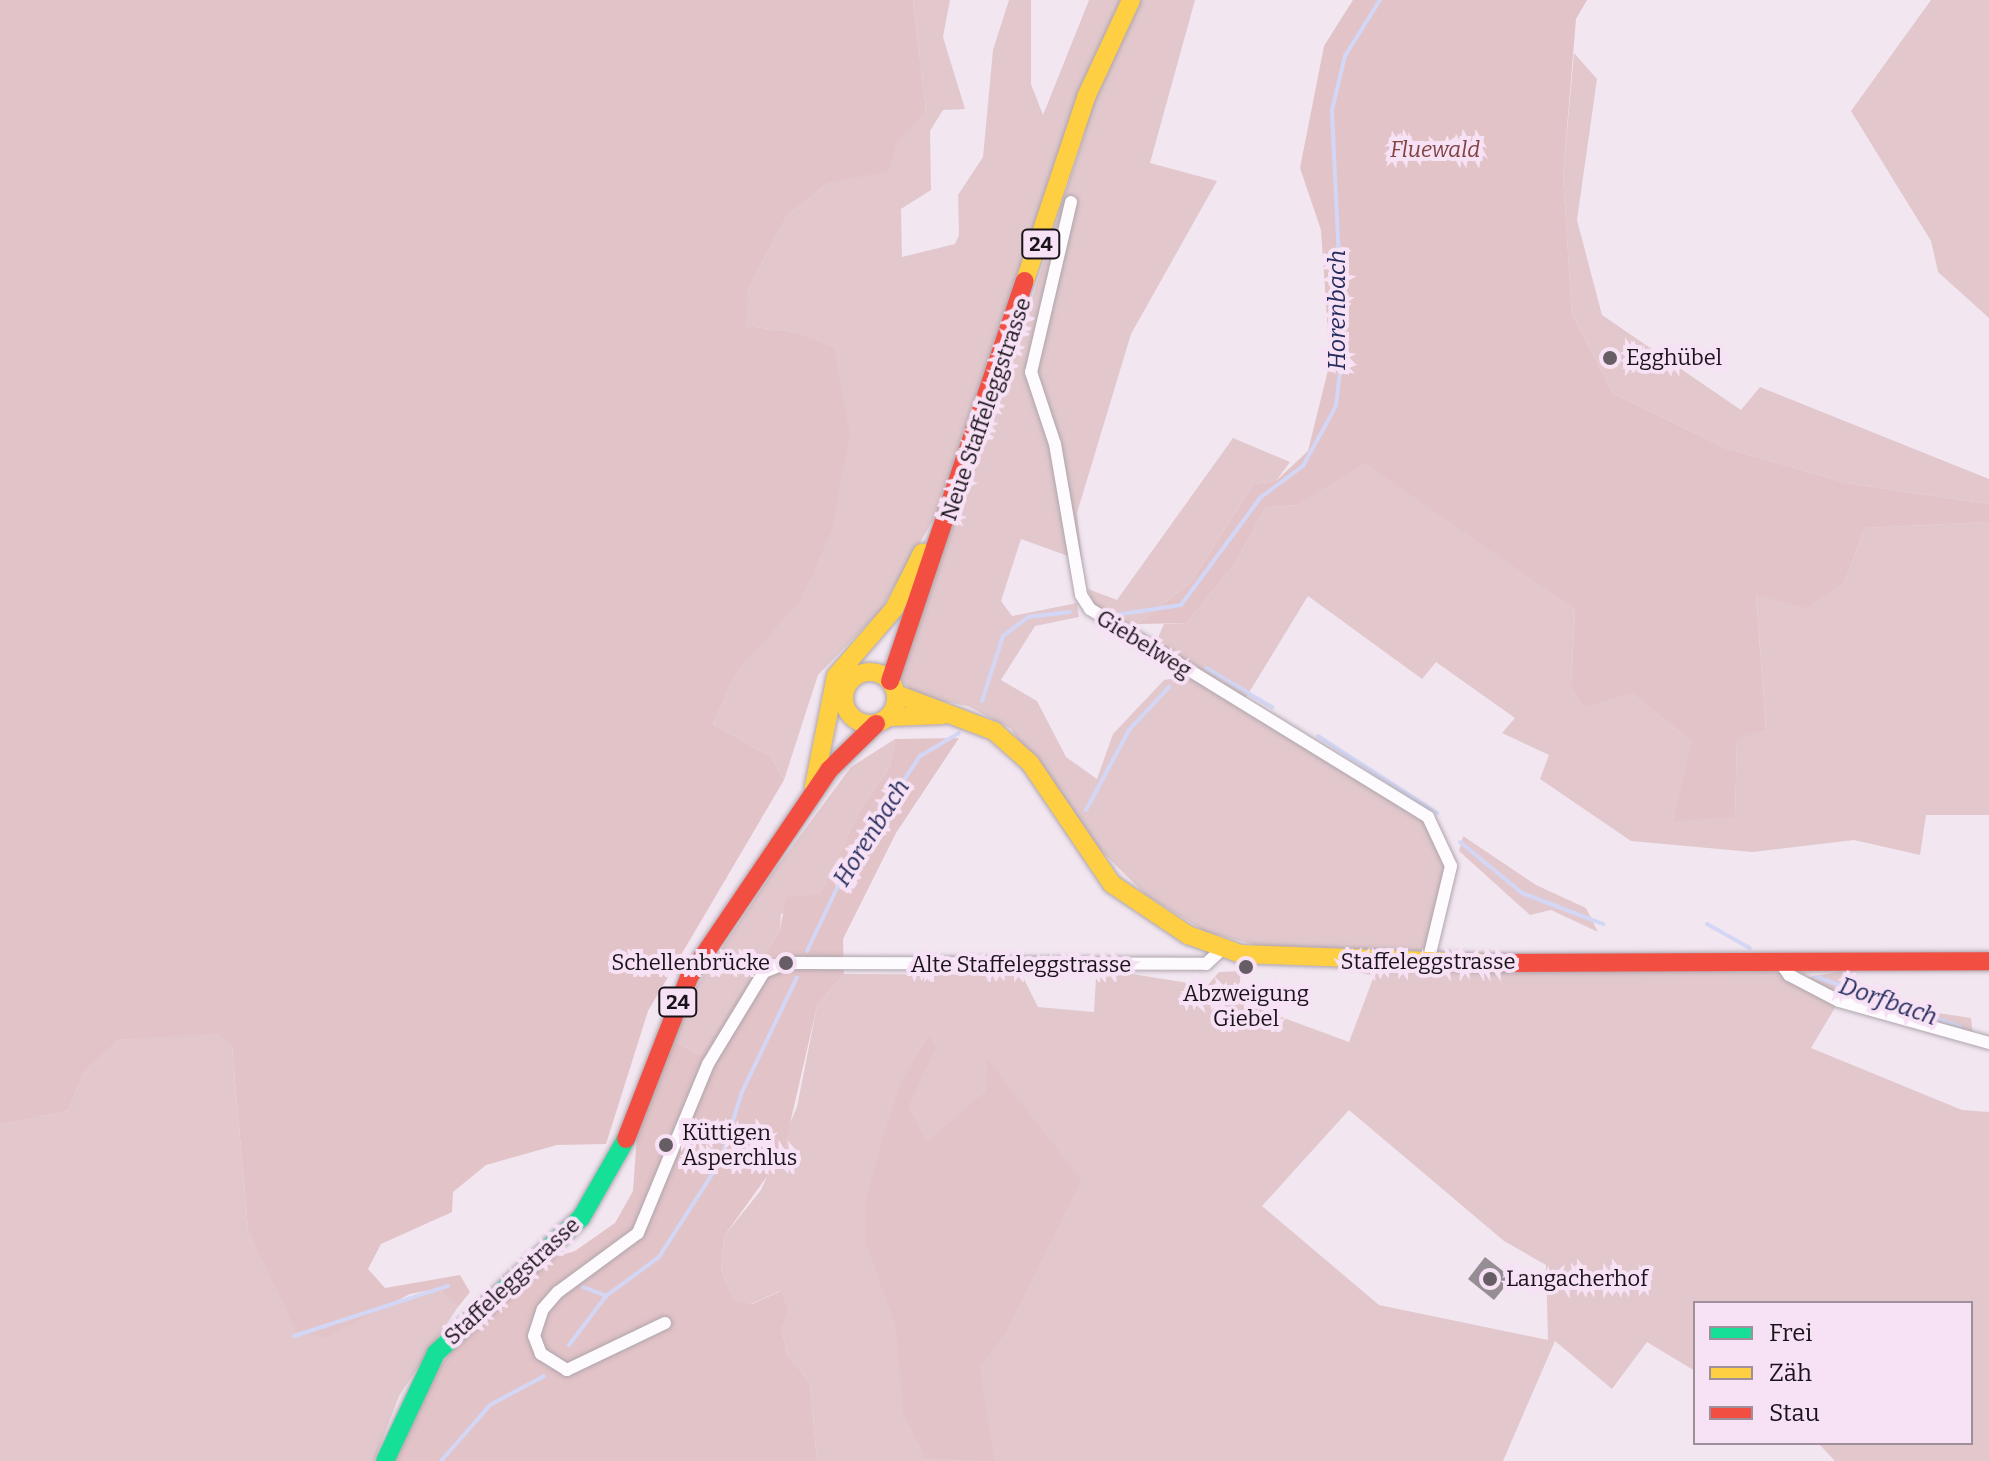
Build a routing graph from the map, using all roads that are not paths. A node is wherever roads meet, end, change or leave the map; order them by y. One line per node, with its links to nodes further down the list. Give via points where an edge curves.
1 (1131, 0): 3 (main road, Neue Staffeleggstrasse / 24, via 1087,95)
2 (1071, 202): 14 (street, Giebelweg, via 1031,372 1055,444 1081,595 1090,609 1428,817 1451,866)
3 (957, 491): 4 (main road, 24); 6 (main road, Neue Staffeleggstrasse / 24)
4 (894, 609): 5 (main road, 24, via 884,643); 11 (main road, 24, via 836,676)
5 (862, 673): 6 (main road); 7 (main road, via 849,683)
6 (893, 688): 8 (main road, Staffeleggstrasse); 9 (main road)
7 (846, 706): 9 (main road, via 858,721); 10 (main road, Staffeleggstrasse / 24)
8 (965, 718): 9 (main road, Staffeleggstrasse); 12 (main road, Staffeleggstrasse, via 1020,750 1112,884)
9 (882, 720): 10 (main road, Staffeleggstrasse / 24)
10 (829, 770): 11 (main road, Staffeleggstrasse / 24)
11 (812, 795): 18 (main road, Staffeleggstrasse / 24, via 689,977 613,1172 581,1218 436,1353)
12 (1222, 949): 14 (main road, Staffeleggstrasse, via 1292,961); 17 (street, Alte Staffeleggstrasse, via 1206,964 774,966 756,981 708,1064 638,1233 558,1292 543,1309 534,1336 541,1354 567,1370)
13 (1989, 961): 15 (main road, Staffeleggstrasse)
14 (1428, 962): 15 (main road, Staffeleggstrasse)
15 (1780, 962): 16 (street, via 1789,975 1839,1001)
16 (1989, 1043)
17 (665, 1323)
18 (385, 1461)

